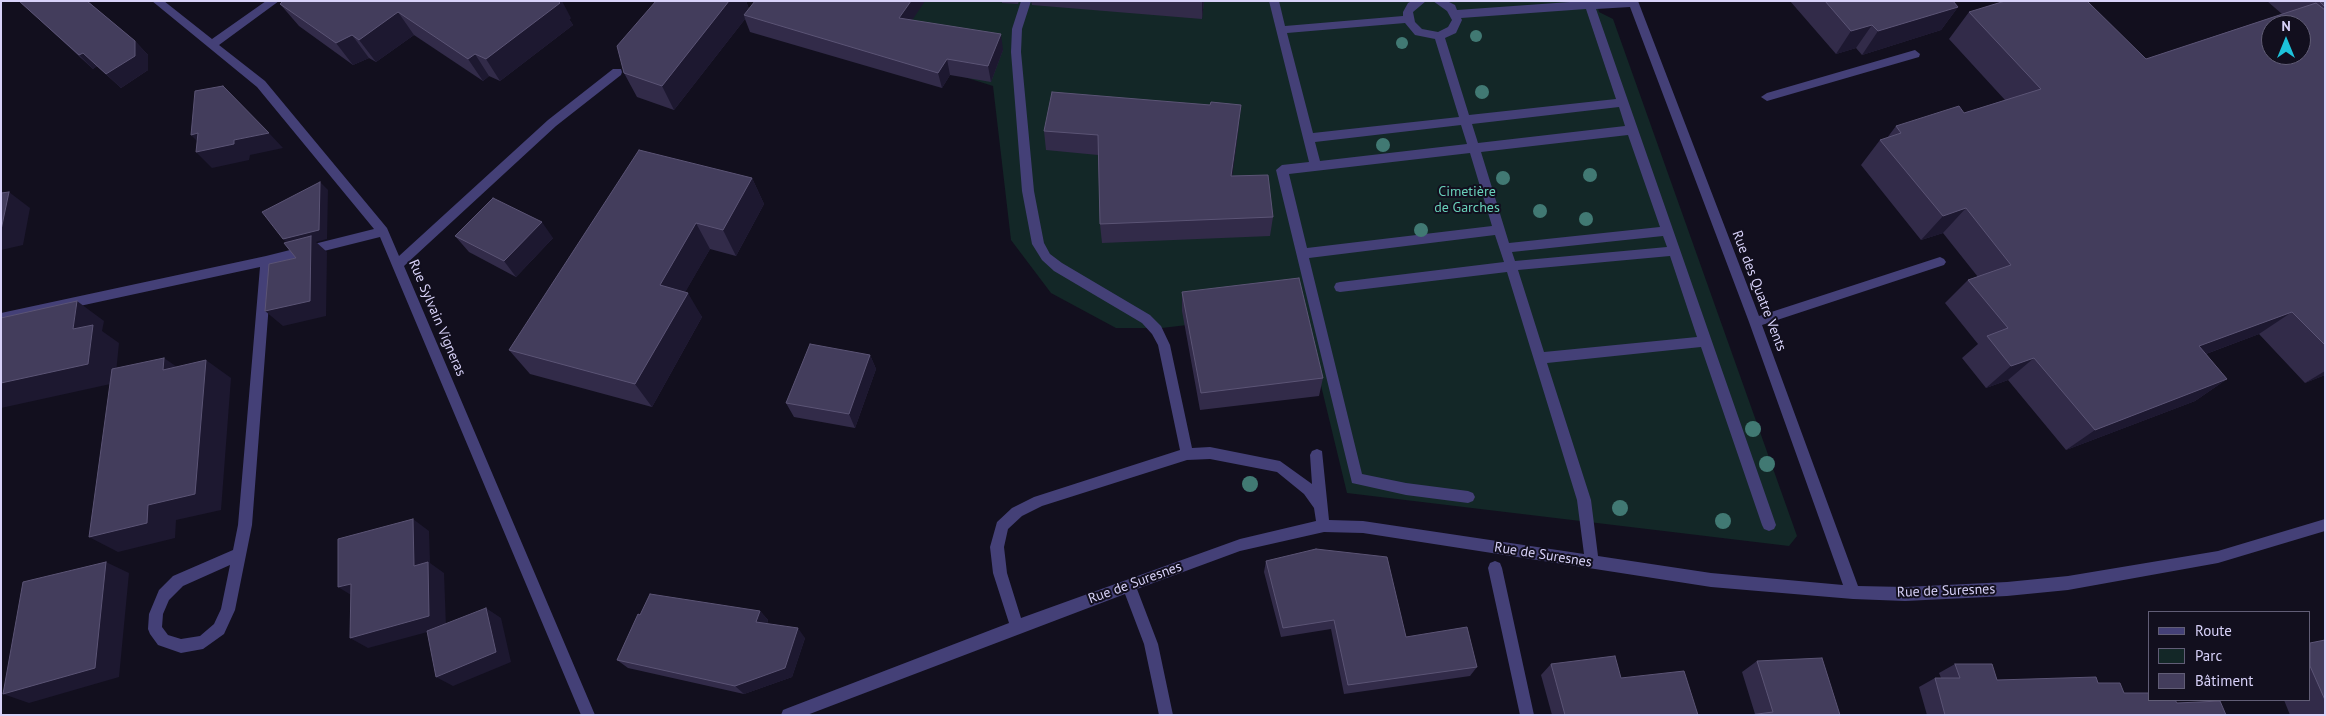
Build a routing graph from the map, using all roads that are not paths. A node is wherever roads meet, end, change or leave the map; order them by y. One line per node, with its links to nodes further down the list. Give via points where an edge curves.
1 (157, 1): 13 (street, Rue Sylvain Vigneras)
2 (274, 1): 13 (street)
3 (1026, 1): 38 (street, via 1017,29 1016,52 1028,191 1038,244 1058,267 1146,319 1157,330 1164,345)
4 (1274, 1): 11 (street)
5 (1421, 1): 10 (street, via 1410,9)
6 (1438, 1): 9 (street)
7 (1633, 2): 8 (street); 35 (street, Rue des Quatre Vents)
8 (1590, 3): 9 (street); 17 (street)
9 (1456, 14): 12 (street, via 1456,26)
10 (1408, 19): 11 (street); 12 (street, via 1413,29)
11 (1281, 30): 20 (street)
12 (1439, 36): 18 (street)
13 (211, 45): 24 (street, Rue Sylvain Vigneras, via 260,84)
14 (1915, 54): 16 (street)
15 (617, 72): 31 (street, via 552,123)
16 (1767, 97)
17 (1623, 102): 18 (street); 19 (street)
18 (1465, 121): 20 (street); 21 (street)
19 (1632, 130): 21 (street); 25 (street)
20 (1308, 138): 22 (street)
21 (1473, 148): 22 (street); 23 (street)
22 (1315, 165): 28 (street, via 1282,170)
23 (1499, 230): 26 (street); 28 (street)
24 (383, 231): 29 (street); 31 (street, Rue Sylvain Vigneras)
25 (1667, 231): 26 (street); 27 (street)
26 (1505, 248): 32 (street)
27 (1674, 251): 32 (street); 36 (street)
28 (1302, 254): 40 (street, via 1357,479)
29 (266, 261): 34 (street); 45 (street, via 245,524)
30 (1940, 262): 35 (street)
31 (398, 264): 51 (street, Rue Sylvain Vigneras)
32 (1510, 266): 33 (street); 37 (street)
33 (1340, 287)
34 (1, 318)
35 (1755, 322): 49 (street, Rue des Quatre Vents)
36 (1706, 341): 37 (street); 42 (street)
37 (1540, 358): 46 (street, via 1584,500)
38 (1187, 454): 41 (street, via 1210,453 1280,467 1309,490); 50 (street, via 1038,501 1017,512 1002,526 997,547 1000,573)
39 (1317, 455): 41 (street)
40 (1468, 496)
41 (1320, 506): 44 (street)
42 (1769, 525)
43 (2325, 525): 49 (street, Rue de Suresnes, via 2218,557 2068,582 1912,594)
44 (1324, 526): 46 (street, Rue de Suresnes, via 1363,527); 48 (street, Rue de Suresnes, via 1240,545)
45 (238, 554): 45 (street, via 228,610 218,629 203,642 181,646 163,640 155,630 156,614 164,595 178,581)
46 (1592, 563): 49 (street, Rue de Suresnes, via 1711,580)
47 (1495, 568): 54 (street)
48 (1129, 585): 50 (street, Rue de Suresnes); 53 (street, via 1151,644)
49 (1852, 592)
50 (1017, 627): 52 (street, Rue de Suresnes)
51 (588, 715)
52 (788, 715)
53 (1166, 715)
54 (1527, 715)

